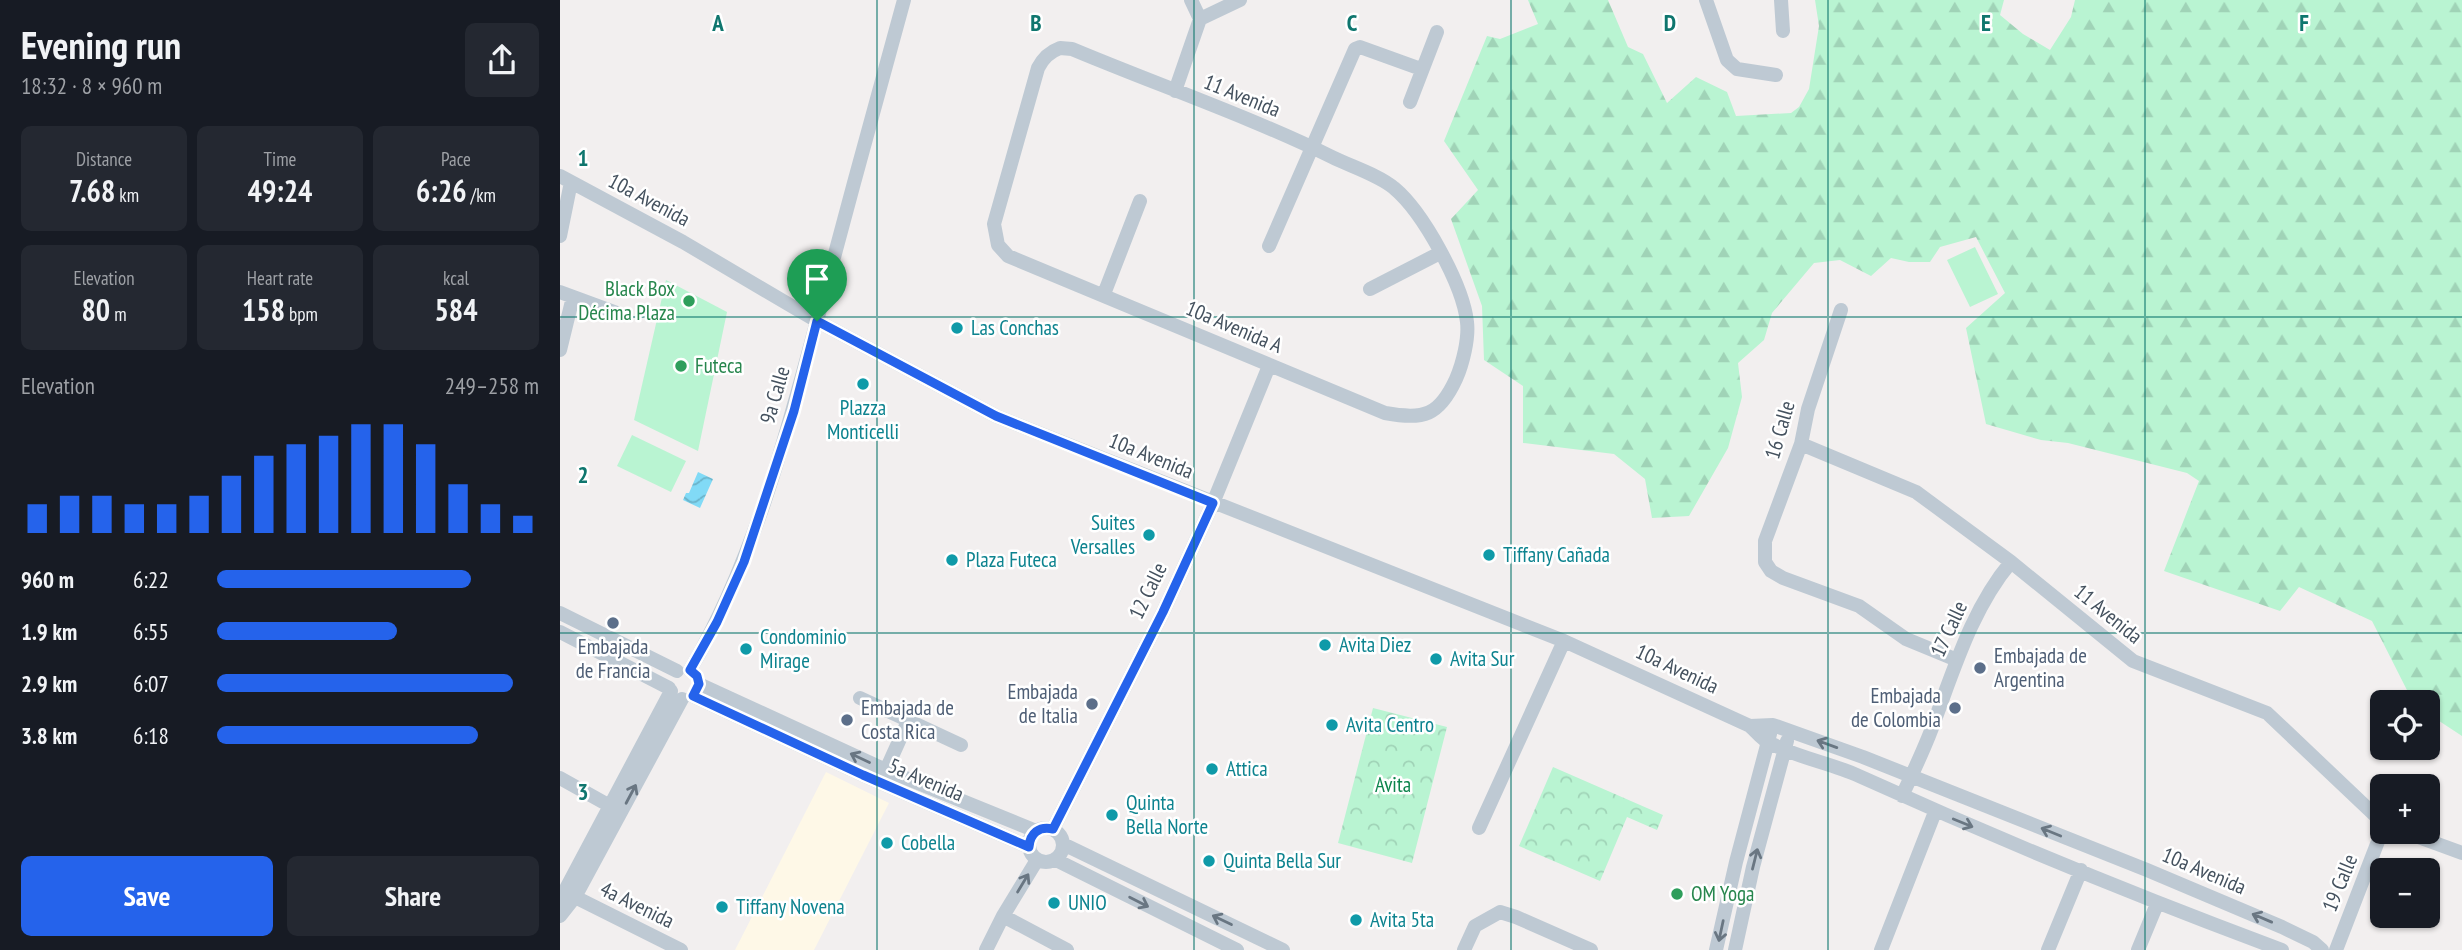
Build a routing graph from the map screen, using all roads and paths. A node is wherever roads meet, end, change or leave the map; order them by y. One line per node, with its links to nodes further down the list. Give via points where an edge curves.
1 (904, 0): 25 (street, 9a Calle)
2 (1191, 0): 6 (street)
3 (1240, 0): 6 (street)
4 (1706, 0): 10 (street, via 1727,60 1737,69)
5 (1781, 0): 7 (street)
6 (1199, 19): 11 (street)
7 (1783, 31)
8 (1437, 32): 9 (street)
9 (1421, 69): 12 (street); 13 (street, via 1355,49)
10 (1776, 75)
11 (1175, 91): 13 (street, 11 Avenida); 17 (street, 11 Avenida, via 1072,49 1051,51 1038,68 994,224)
12 (1410, 102)
13 (1311, 147): 18 (street); 19 (street, 11 Avenida, via 1392,186 1410,204)
14 (565, 179): 16 (street); 25 (street, 10a Avenida)
15 (1140, 201): 22 (street)
16 (560, 236)
17 (998, 245): 22 (street, 10a Avenida A, via 1008,256)
18 (1269, 246)
19 (1440, 253): 20 (street); 28 (street, 11 Avenida, via 1462,299 1467,324 1459,372)
20 (1370, 289)
21 (566, 295): 24 (street); 26 (street)
22 (1104, 295): 27 (street, 10a Avenida A)
23 (1841, 310): 29 (street, 16 Calle)
24 (617, 313)
25 (817, 321): 30 (street, 10a Avenida, via 996,416); 36 (street, 9a Calle, via 794,411 744,562 717,622)
26 (560, 350)
27 (1269, 366): 28 (street, 10a Avenida A, via 1385,413 1409,418 1442,405); 30 (street, 12 Calle)
28 (1451, 390)
29 (1801, 444): 31 (street, 11 Avenida, via 1916,492); 35 (street, 16 Calle, via 1765,541 1763,552 1771,571 1858,606 1906,639)
30 (1213, 503): 34 (street, 10a Avenida); 58 (street, 12 Calle)
31 (2011, 562): 35 (street, 17 Calle, via 1996,579); 54 (street, 11 Avenida, via 2128,659 2267,713)
32 (560, 613): 36 (street)
33 (560, 632): 37 (street, 5a Avenida)
34 (1564, 641): 41 (street, 10a Avenida); 57 (street)
35 (1956, 660): 51 (street, 17 Calle)
36 (684, 670): 38 (street, 9a Calle, via 670,678); 38 (street, via 697,676)
37 (651, 677): 38 (street, 5a Avenida); 40 (street, via 660,688)
38 (683, 692): 40 (street); 50 (street, 5a Avenida, one-way to 38); 56 (street, one-way to 38); 63 (street, 5a Avenida)
39 (860, 698): 42 (street)
40 (664, 706): 56 (street)
41 (1729, 716): 44 (street, 10a Avenida); 49 (street, via 1755,742)
42 (908, 721): 47 (street); 50 (street)
43 (1773, 725): 44 (street, 10a Avenida); 45 (street, 10a Avenida); 46 (street)
44 (1750, 726): 46 (street, 10a Avenida)
45 (1791, 731): 48 (street); 51 (street, 10a Avenida, one-way to 45)
46 (1767, 743): 48 (street, 10a Avenida); 49 (street)
47 (961, 745)
48 (1785, 749): 53 (street, 10a Avenida); 81 (street, one-way to 48)
49 (1760, 769): 80 (street, one-way to 80)
50 (886, 770): 59 (street, 5a Avenida)
51 (1911, 776): 53 (street, 17 Calle); 67 (street, 10a Avenida, one-way to 51)
52 (560, 778): 56 (street)
53 (1902, 796): 55 (street, 10a Avenida)
54 (2370, 811)
55 (1935, 812): 66 (street, 10a Avenida, one-way to 66); 82 (street)
56 (614, 813): 69 (street); 69 (street, via 572,877)
57 (1479, 828)
58 (1053, 829): 59 (street); 60 (street)
59 (1036, 831): 63 (street, via 1030,838)
60 (1063, 844): 65 (street); 77 (street, one-way to 60)
61 (2377, 844): 87 (street, 19 Calle)
62 (2437, 844): 64 (street)
63 (1033, 853): 65 (street, via 1048,863); 72 (street, one-way to 63)
64 (2462, 853)
65 (1056, 860): 76 (street, one-way to 76)
66 (2081, 870): 68 (street, 10a Avenida); 83 (street)
67 (2147, 870): 68 (street); 86 (street, 10a Avenida, one-way to 67, via 2282,927)
68 (2137, 895): 70 (street, 10a Avenida)
69 (567, 899): 71 (street); 73 (street, 4a Avenida)
70 (2157, 904): 84 (street); 85 (street, 10a Avenida)
71 (560, 916)
72 (1003, 916): 74 (street); 75 (street)
73 (681, 950)
74 (986, 950)
75 (1067, 950)
76 (1237, 950)
77 (1283, 950)
78 (1464, 950): 79 (street, via 1475,926 1500,912)
79 (1591, 950)
80 (1716, 950)
81 (1735, 950)
82 (1881, 950)
83 (2048, 950)
84 (2138, 950)
85 (2282, 950)
86 (2322, 950)
87 (2336, 950)

